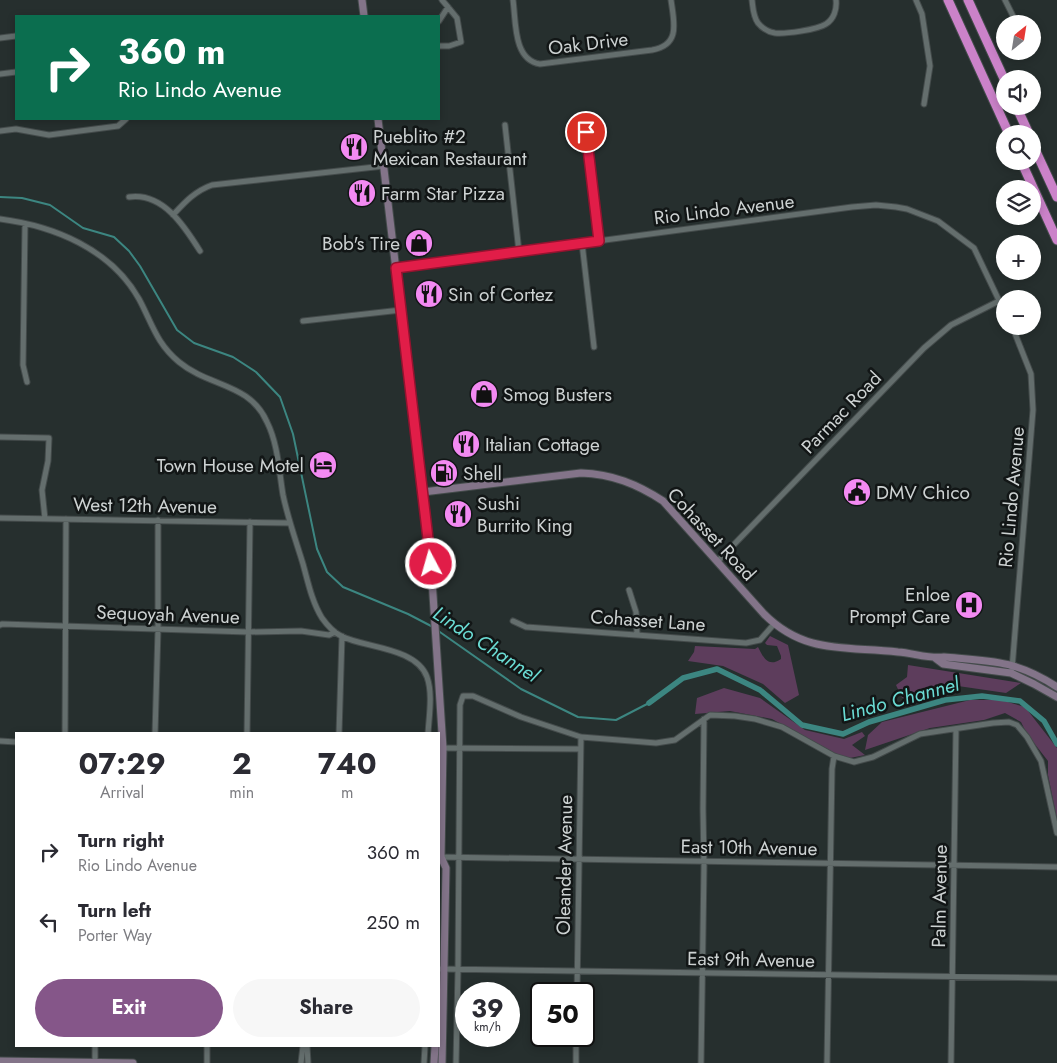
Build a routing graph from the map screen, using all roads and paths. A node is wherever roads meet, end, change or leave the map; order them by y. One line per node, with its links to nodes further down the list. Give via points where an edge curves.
1 (362, 0): 12 (main road)
2 (442, 0): 11 (street)
3 (513, 0): 4 (street, Oak Drive, via 520,50 528,60 540,64 664,47 672,39 675,28)
4 (671, 0)
5 (752, 0): 6 (street, via 759,24 780,33 825,25 834,15)
6 (836, 0)
7 (916, 0): 21 (street, via 922,14 930,66)
8 (948, 0): 25 (highway)
9 (968, 0): 18 (highway)
10 (1005, 0): 13 (street)
11 (448, 7): 14 (street); 17 (street, via 457,18 461,42)
12 (364, 15)
13 (1012, 15)
14 (440, 19)
15 (15, 36): 16 (street)
16 (0, 38)
17 (440, 46)
18 (1000, 70)
19 (15, 72): 20 (street)
20 (0, 74)
21 (924, 104)
22 (126, 120): 26 (street, via 118,126 49,135 16,129)
23 (378, 120): 29 (main road)
24 (505, 124): 40 (street)
25 (1005, 125)
26 (0, 131)
27 (586, 132): 37 (street)
28 (1041, 162): 32 (highway)
29 (384, 166): 33 (street, via 212,186 191,196); 41 (main road)
30 (1025, 170): 36 (highway)
31 (129, 197): 33 (street, via 148,198)
32 (1057, 197)
33 (173, 215): 39 (street)
34 (0, 219): 35 (street)
35 (25, 224): 48 (street, via 22,365); 56 (street, via 69,237 108,263 134,291 156,337 173,356 198,375 240,392 256,404 272,433)
36 (1057, 240)
37 (599, 241): 38 (street, Rio Lindo Avenue); 42 (street, Rio Lindo Avenue, via 864,206 896,206 938,221 974,248)
38 (582, 244): 40 (street, Rio Lindo Avenue); 47 (street)
39 (200, 251)
40 (519, 252): 41 (street, Rio Lindo Avenue)
41 (396, 268): 44 (main road)
42 (996, 296)
43 (996, 303): 57 (street, Parmac Road, via 951,325 924,348)
44 (401, 310): 45 (street); 50 (main road)
45 (303, 321)
46 (1016, 335): 69 (street, Rio Lindo Avenue, via 1031,374 1033,410)
47 (594, 346)
48 (27, 382)
49 (0, 437): 52 (street, via 48,438 42,493)
50 (423, 492): 57 (main road, Cohasset Road, via 579,474 614,477 662,501); 84 (main road, via 430,552)
51 (0, 518): 52 (street, West 12th Avenue)
52 (46, 519): 53 (street, West 12th Avenue)
53 (66, 519): 54 (street, West 12th Avenue); 62 (street)
54 (158, 520): 55 (street, West 12th Avenue); 63 (street)
55 (250, 522): 56 (street, West 12th Avenue); 64 (street)
56 (290, 523): 65 (street, via 315,604)
57 (718, 561): 61 (main road, Cohasset Road)
58 (629, 590): 66 (street)
59 (513, 621): 66 (street, Cohasset Lane, via 526,626)
60 (0, 623): 62 (street, Sequoyah Avenue)
61 (774, 624): 66 (street, Cohasset Lane, via 760,640 746,643); 68 (main road, Cohasset Road, via 815,645)
62 (66, 626): 63 (street, Sequoyah Avenue); 75 (street)
63 (158, 629): 64 (street, Sequoyah Avenue); 76 (street)
64 (248, 632): 65 (street, Sequoyah Avenue); 77 (street)
65 (335, 632): 67 (street)
66 (637, 634)
67 (342, 636): 78 (street); 79 (street, via 399,654 420,667 428,684)
68 (935, 658): 69 (main road, Cohasset Road); 70 (main road, Cohasset Road, via 943,664)
69 (1012, 665): 70 (street, Rio Lindo Avenue); 71 (main road, Cohasset Road)
70 (1011, 673): 72 (main road, Cohasset Road)
71 (1057, 687)
72 (1057, 697)
73 (704, 719): 80 (street, via 675,740 656,743); 86 (street, via 717,715 771,723); 91 (street)
74 (956, 729): 86 (street, via 920,734 861,761); 87 (street, via 1002,722 1017,725 1040,761); 93 (street, Palm Avenue)
75 (65, 732)
76 (155, 732)
77 (246, 732)
78 (339, 732)
79 (428, 732)
80 (581, 737): 83 (street, via 521,717 473,696 463,696); 85 (street, Oleander Avenue)
81 (0, 741): 82 (street)
82 (15, 742)
83 (460, 747): 84 (street); 85 (street); 88 (street)
84 (441, 748): 89 (main road)
85 (580, 749): 90 (street, Oleander Avenue)
86 (834, 756): 92 (street)
87 (1057, 833)
88 (459, 857): 89 (street, East 10th Avenue); 90 (street, East 10th Avenue); 96 (street)
89 (440, 858): 95 (main road, via 446,868)
90 (579, 859): 91 (street, East 10th Avenue); 97 (street, Oleander Avenue)
91 (704, 862): 92 (street, East 10th Avenue); 98 (street)
92 (830, 864): 93 (street, East 10th Avenue); 99 (street)
93 (954, 865): 94 (street, East 10th Avenue); 100 (street, Palm Avenue)
94 (1057, 867)
95 (442, 969): 96 (street, East 9th Avenue); 118 (main road)
96 (458, 970): 97 (street, East 9th Avenue); 119 (street)
97 (578, 972): 98 (street, East 9th Avenue); 102 (street, Oleander Avenue)
98 (703, 973): 99 (street, East 9th Avenue); 121 (street)
99 (827, 975): 100 (street, East 9th Avenue); 122 (street)
100 (952, 977): 101 (street, East 9th Avenue); 123 (street, Palm Avenue)
101 (1057, 978)
102 (578, 982)
103 (96, 1047): 111 (street)
104 (207, 1047): 113 (street)
105 (303, 1047): 114 (street)
106 (307, 1047): 115 (street)
107 (425, 1047): 116 (street)
108 (434, 1047): 117 (main road)
109 (576, 1047): 120 (street)
110 (0, 1061): 111 (main road)
111 (95, 1063): 112 (main road)
112 (133, 1063)
113 (207, 1063)
114 (301, 1063)
115 (308, 1063)
116 (424, 1063)
117 (434, 1063)
118 (442, 1063)
119 (456, 1063)
120 (576, 1063)
121 (701, 1063)
122 (827, 1063)
123 (951, 1063)

